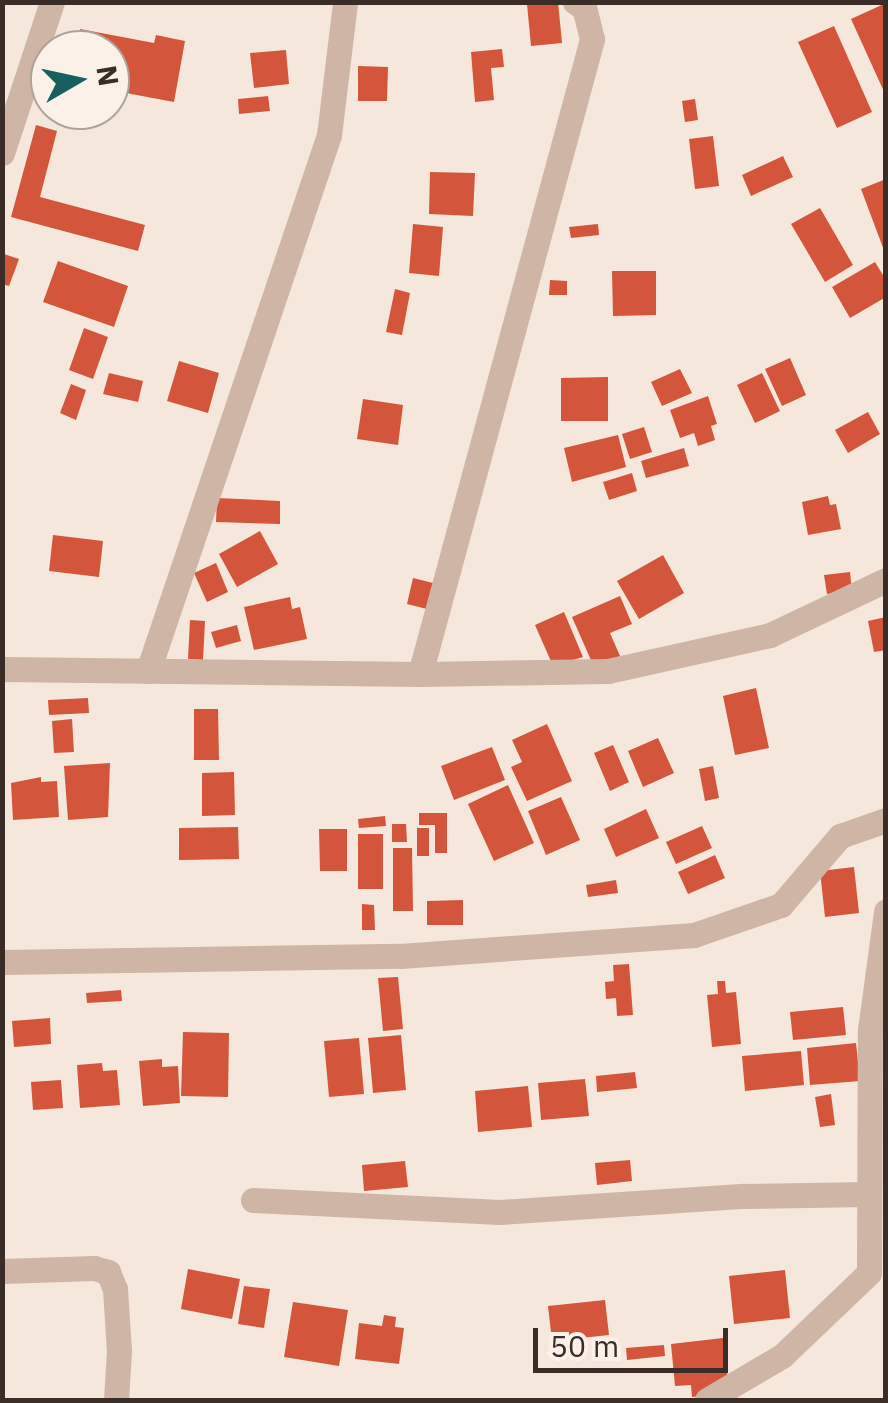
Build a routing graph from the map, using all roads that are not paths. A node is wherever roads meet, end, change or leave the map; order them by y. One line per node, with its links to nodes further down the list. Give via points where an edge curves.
1 (52, 2): 4 (street)
2 (345, 2): 7 (street, via 330,135)
3 (575, 2): 8 (street, via 584,8 592,39)
4 (2, 153)
5 (886, 580): 8 (street, via 770,635 608,670)
6 (2, 669): 7 (street)
7 (148, 670): 8 (street)
8 (420, 674)
9 (886, 820): 11 (street, via 840,836 781,905 694,935 400,956)
10 (886, 910): 12 (street, via 870,1030)
11 (2, 962)
12 (869, 1194): 13 (street, via 500,1212); 15 (street)
13 (253, 1200)
14 (2, 1270): 16 (street, via 108,1272 117,1320)
15 (877, 1278): 17 (street, via 782,1356)
16 (116, 1400)
17 (707, 1400)

